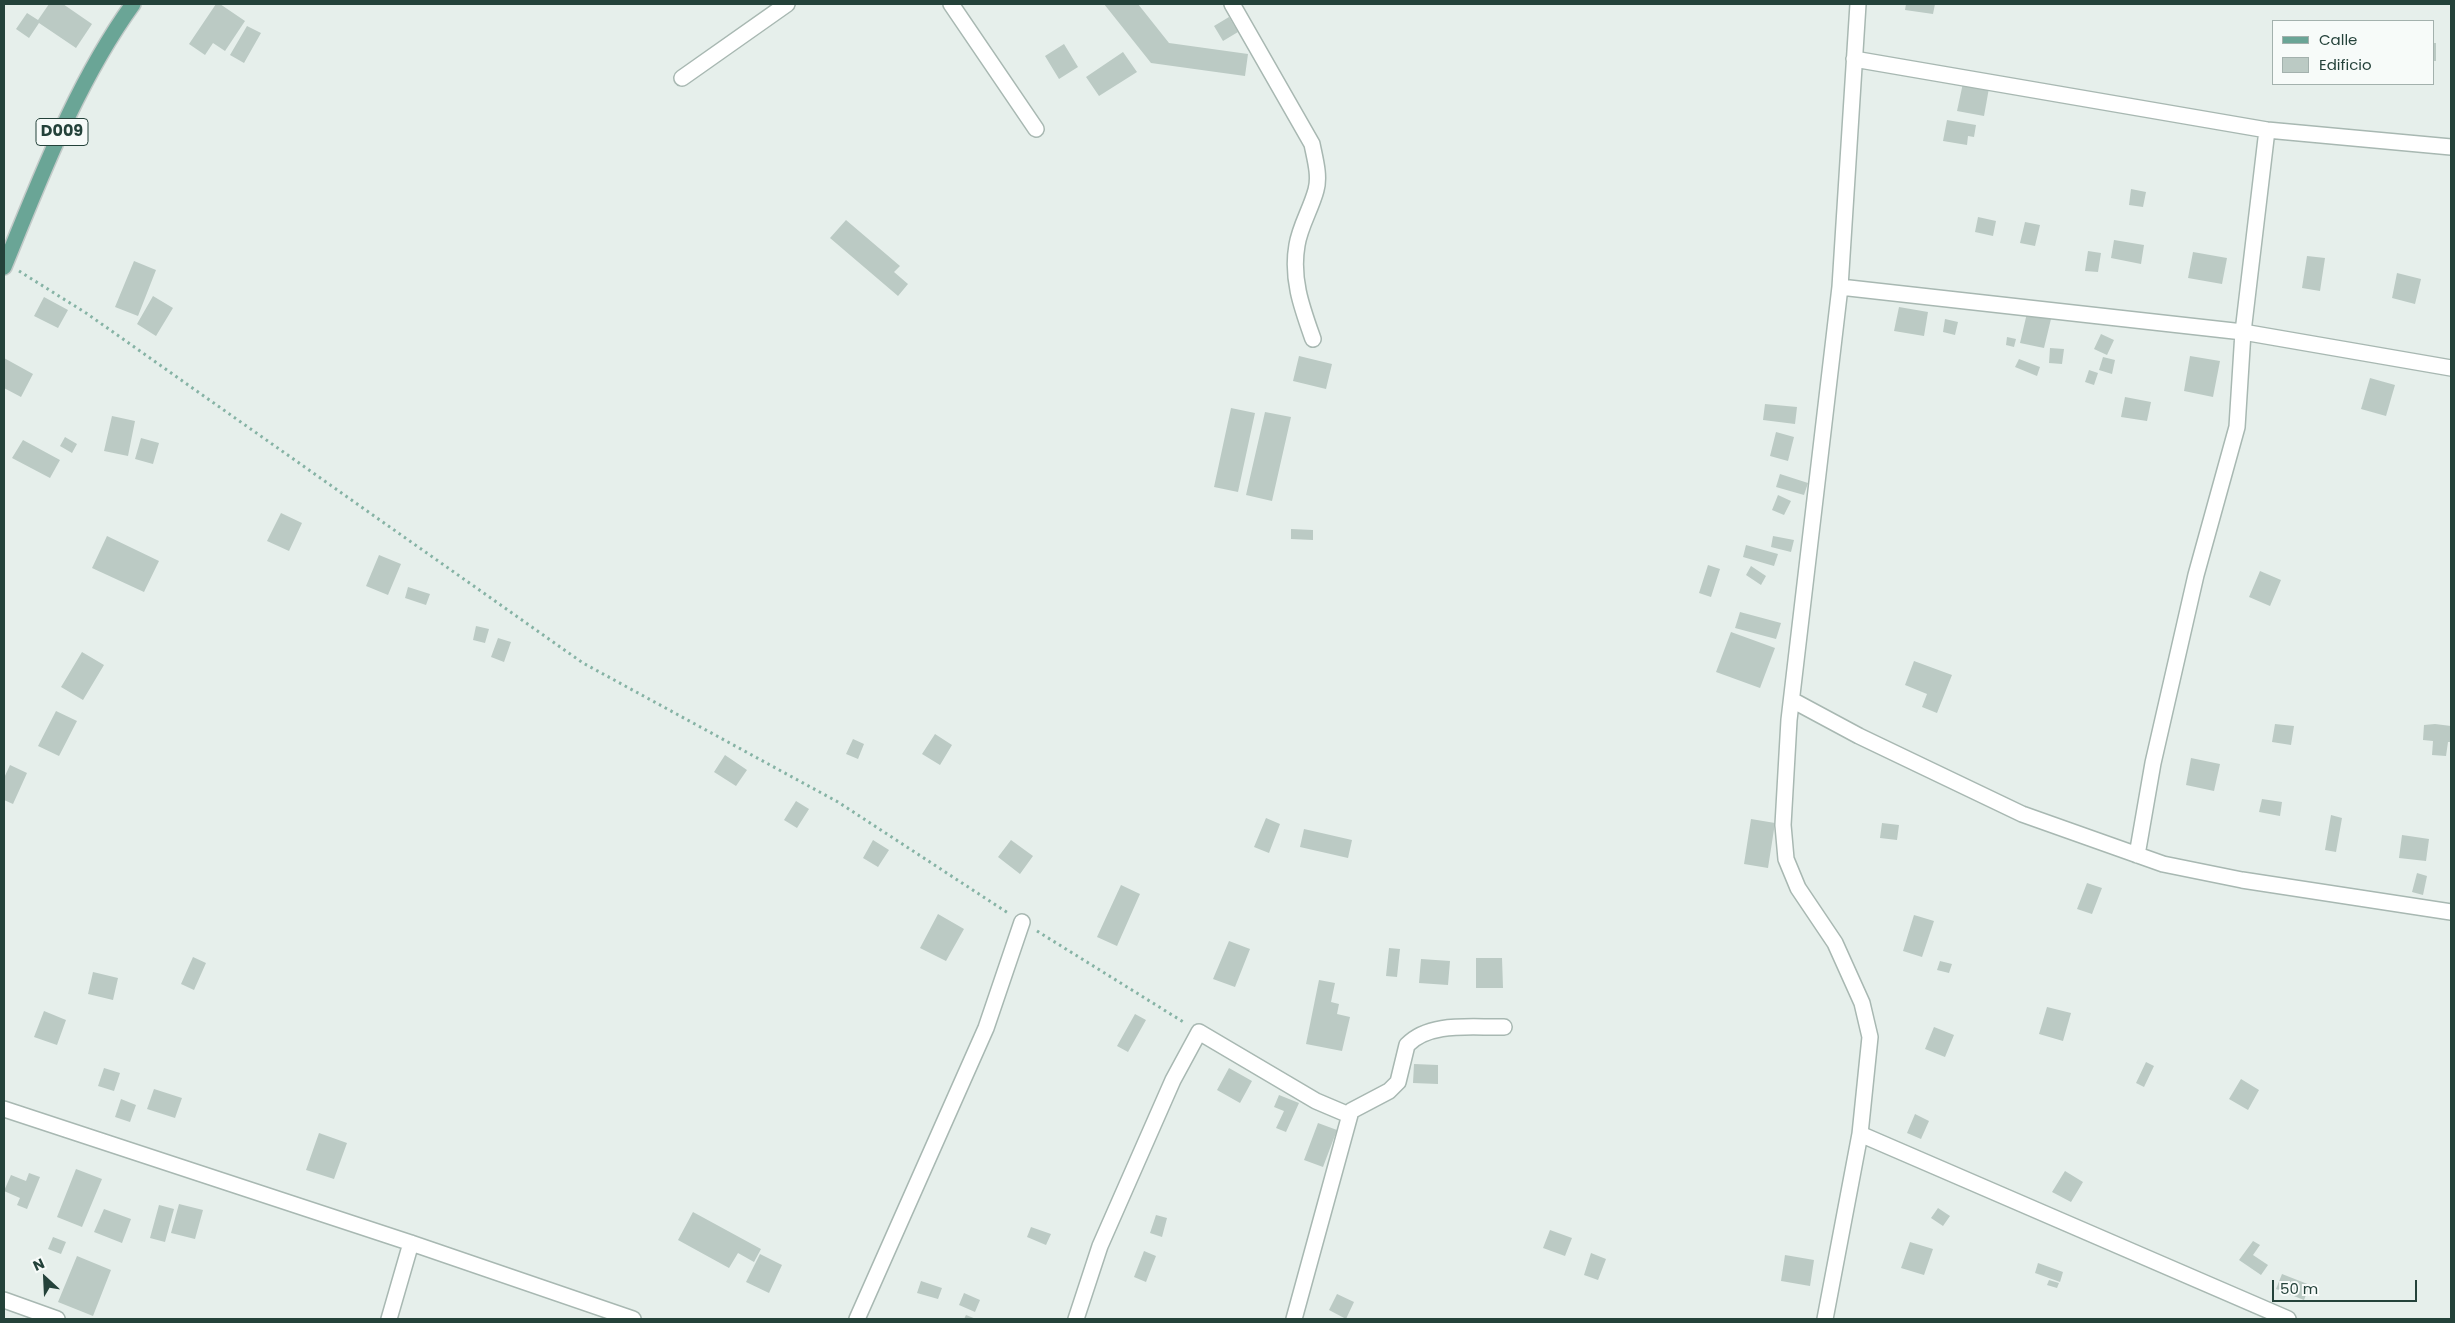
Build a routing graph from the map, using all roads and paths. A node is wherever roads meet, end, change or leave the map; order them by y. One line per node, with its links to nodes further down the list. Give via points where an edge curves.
1 (133, 4): 11 (main road, D009, via 112,32 71,111)
2 (787, 4): 7 (street)
3 (951, 4): 8 (street)
4 (1232, 4): 14 (street, via 1312,144 1316,189 1302,227 1295,264 1297,291)
5 (1858, 4): 6 (street)
6 (1854, 59): 9 (street); 12 (street)
7 (682, 78)
8 (1036, 129)
9 (2267, 130): 10 (street); 13 (street)
10 (2451, 147)
11 (5, 265): 19 (path, via 94,319 583,663 838,802)
12 (1840, 287): 13 (street); 16 (street)
13 (2243, 332): 15 (street); 17 (street, via 2237,426 2196,575 2153,762)
14 (1312, 339)
15 (2451, 368)
16 (1792, 700): 17 (street, via 1859,736 2022,814); 24 (street, via 1783,825 1786,859 1798,888 1834,943 1862,1003 1870,1037)
17 (2137, 855): 18 (street, via 2163,864 2242,880)
18 (2451, 912)
19 (1022, 922): 21 (path); 30 (street, via 986,1028)
20 (1504, 1027): 23 (street, via 1442,1028 1420,1035 1406,1046 1398,1082)
21 (1198, 1032): 23 (street, via 1316,1101); 31 (street, via 1173,1080 1100,1246)
22 (4, 1109): 25 (street)
23 (1349, 1115): 32 (street)
24 (1860, 1134): 33 (street); 34 (street)
25 (411, 1243): 28 (street); 29 (street)
26 (4, 1300): 27 (street)
27 (57, 1319)
28 (389, 1319)
29 (633, 1319)
30 (857, 1319)
31 (1076, 1319)
32 (1294, 1319)
33 (1825, 1319)
34 (2288, 1319)

